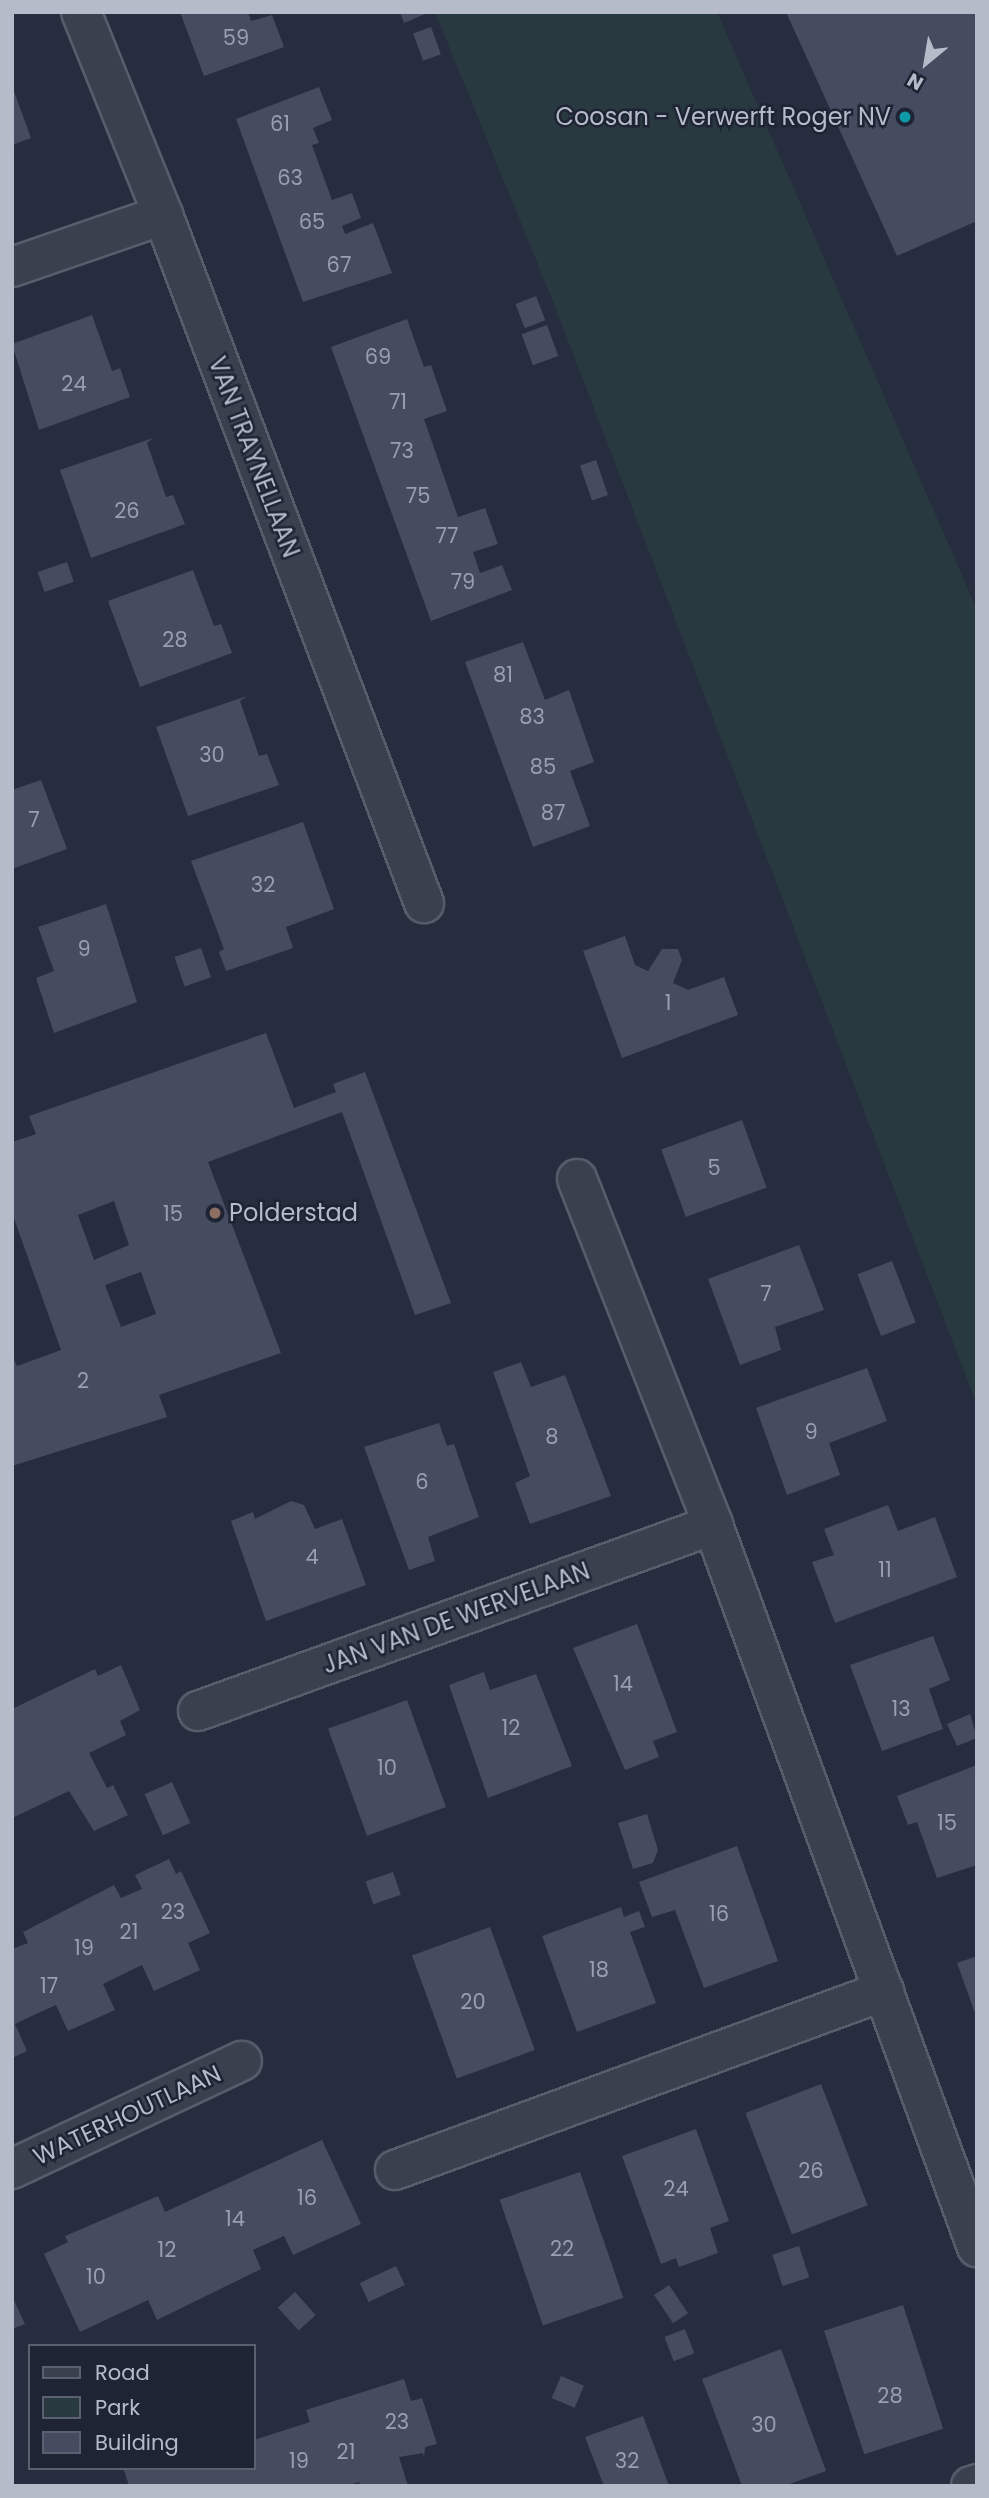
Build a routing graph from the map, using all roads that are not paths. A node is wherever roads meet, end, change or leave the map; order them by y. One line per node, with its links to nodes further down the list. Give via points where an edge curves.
1 (81, 12): 2 (street, VAN TRAYNELLAAN)
2 (163, 215): 3 (street); 4 (street, VAN TRAYNELLAAN)
3 (12, 267)
4 (424, 902)
5 (577, 1180): 6 (street)
6 (713, 1525): 7 (street, JAN VAN DE WERVELAAN); 8 (street)
7 (198, 1711)
8 (884, 1992): 11 (street); 12 (street)
9 (242, 2062): 10 (street, WATERHOUTLAAN)
10 (12, 2169)
11 (395, 2170)
12 (977, 2247)
13 (977, 2484): 14 (street)
14 (971, 2486)

